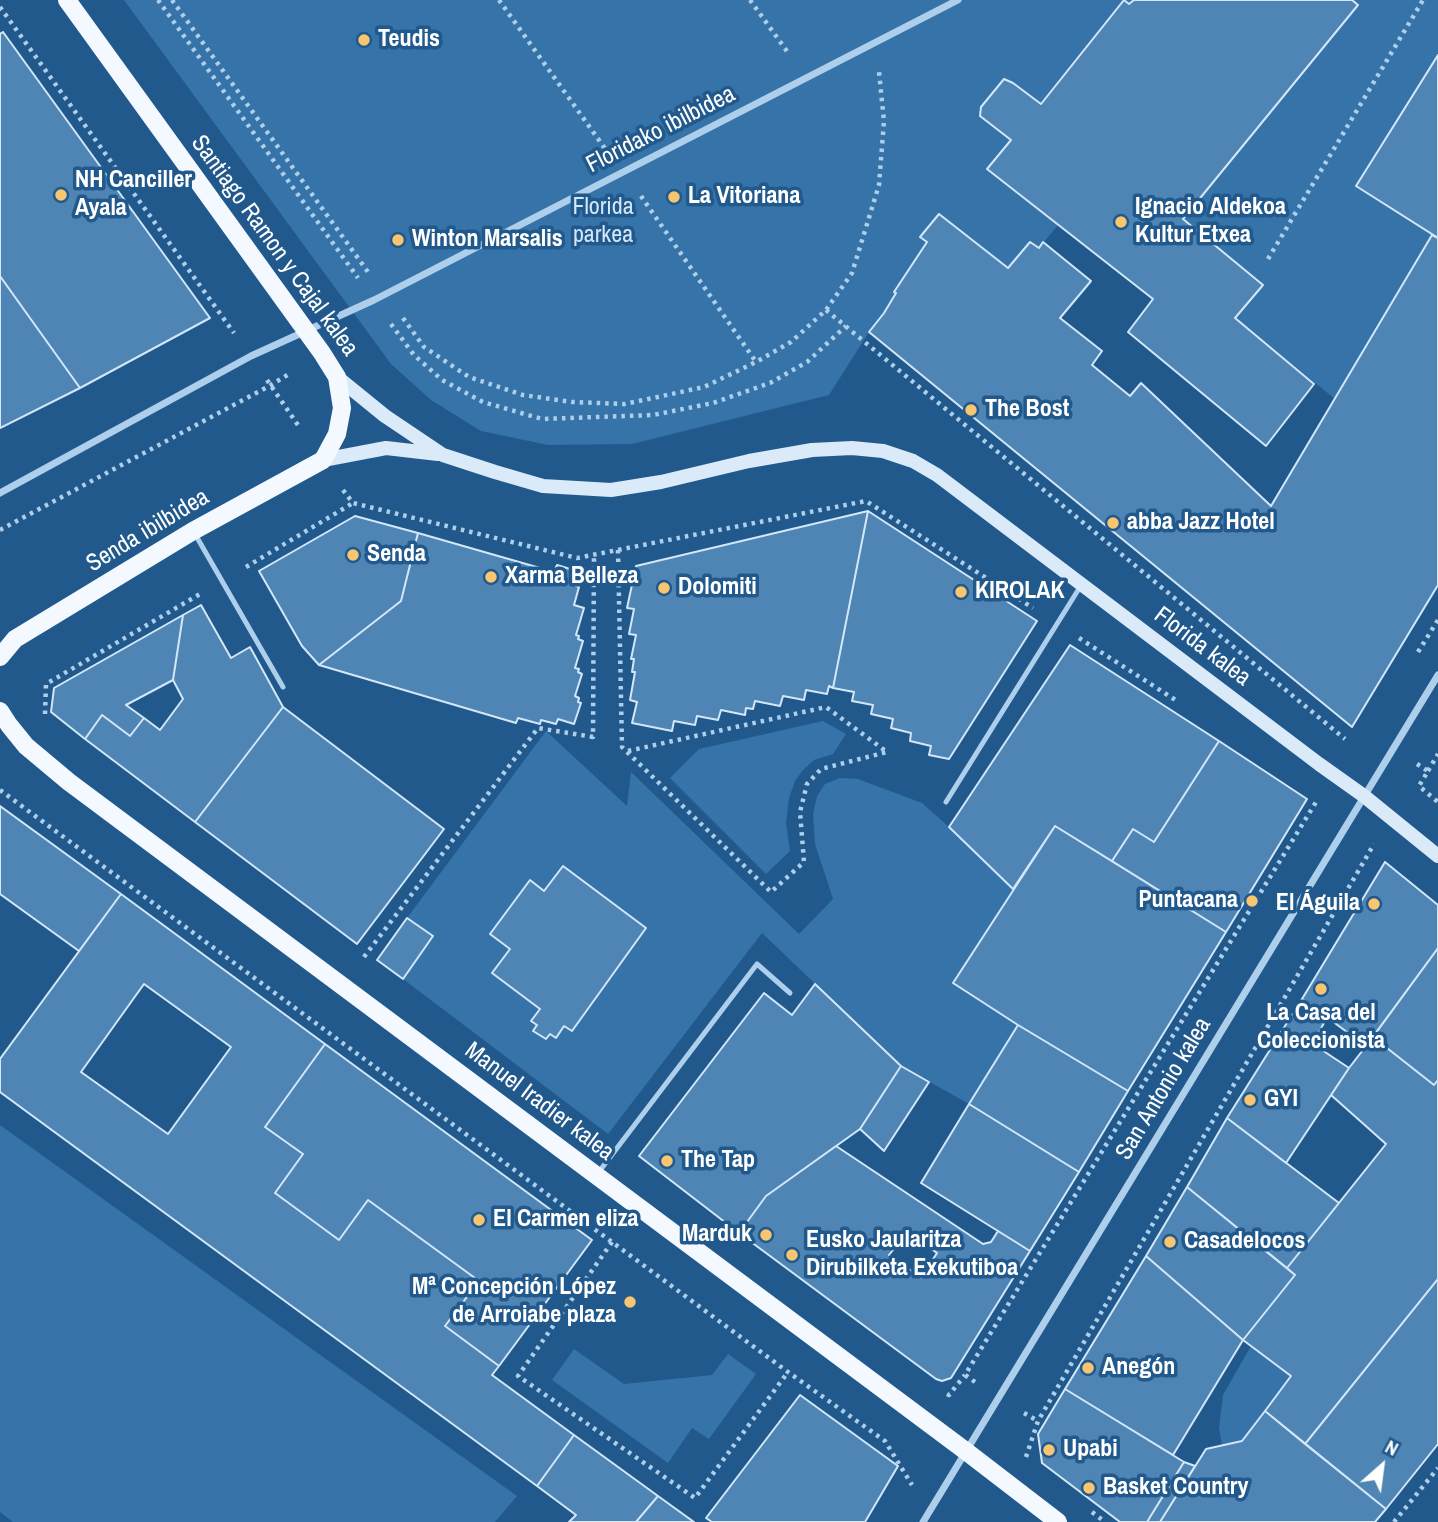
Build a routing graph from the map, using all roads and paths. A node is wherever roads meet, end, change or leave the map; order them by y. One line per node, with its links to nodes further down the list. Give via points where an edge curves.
1 (66, 0): 13 (main road, Santiago Ramon y Cajal kalea)
2 (158, 0): 10 (path)
3 (750, 0): 8 (path)
4 (958, 0): 7 (street, Floridako ibilbidea)
5 (1423, 0): 9 (path)
6 (0, 7): 15 (path)
7 (868, 46): 8 (street, Floridako ibilbidea); 11 (path, via 878,62 884,121 879,185 852,272)
8 (805, 78): 10 (street, Floridako ibilbidea)
9 (1268, 259)
10 (374, 300): 12 (path, via 414,355 442,380 484,402 542,419 653,415 713,403 770,383 807,362); 13 (street, Floridako ibilbidea)
11 (826, 310): 12 (path); 16 (path, via 790,342)
12 (846, 326): 38 (path)
13 (306, 332): 14 (main road, Santiago Ramon y Cajal kalea); 15 (street)
14 (322, 353): 17 (main road, Santiago Ramon y Cajal kalea); 18 (path)
15 (251, 356): 18 (path); 22 (street)
16 (756, 362)
17 (337, 377): 19 (main road, Santiago Ramon y Cajal kalea); 20 (main road, via 342,408 337,434)
18 (271, 385): 20 (path); 24 (path)
19 (443, 455): 20 (main road, Senda ibilbidea, via 386,448); 21 (main road, Santiago Ramon y Cajal kalea, via 543,486 579,489 661,482 825,449 883,451)
20 (323, 460): 23 (path); 25 (main road, Senda ibilbidea)
21 (937, 475): 29 (main road, Florida kalea)
22 (0, 493)
23 (353, 503): 27 (path, via 577,558); 28 (path)
24 (0, 530)
25 (193, 531): 28 (lane); 31 (main road, Senda ibilbidea)
26 (618, 550): 27 (path); 30 (path, via 866,501); 40 (path, via 622,747)
27 (594, 555): 50 (path, via 593,737 538,729)
28 (222, 581): 34 (lane); 37 (path, via 46,684)
29 (1082, 584): 30 (lane); 45 (main road, Florida kalea)
30 (1057, 624): 35 (path); 46 (lane)
31 (7, 643): 32 (main road)
32 (0, 657)
33 (1438, 675): 39 (street, San Antonio kalea)
34 (283, 687)
35 (1181, 704)
36 (0, 711): 52 (main road, Manuel Iradier kalea, via 26,746 69,782)
37 (45, 718)
38 (1350, 743)
39 (1393, 748): 42 (path); 45 (street, San Antonio kalea)
40 (628, 751): 40 (path, via 771,892 804,862 800,812 807,784 821,769 887,752 826,707)
41 (1438, 754): 42 (path)
42 (1428, 771): 47 (path, via 1419,786)
43 (0, 790): 53 (path)
44 (1321, 794): 55 (path, via 965,1375)
45 (1364, 796): 49 (main road, Florida kalea); 55 (street, San Antonio kalea)
46 (946, 802)
47 (1438, 802)
48 (1378, 836): 56 (path)
49 (1438, 856)
50 (364, 957)
51 (790, 993): 52 (lane, via 757,964)
52 (596, 1175): 57 (main road, Manuel Iradier kalea)
53 (612, 1242): 54 (path); 54 (path, via 518,1376 695,1498)
54 (788, 1372): 61 (path, via 885,1441)
55 (999, 1398): 56 (path); 57 (street, San Antonio kalea)
56 (1038, 1421): 58 (path)
57 (967, 1451): 61 (street, San Antonio kalea); 63 (main road, Manuel Iradier kalea)
58 (1024, 1461)
59 (1438, 1468): 65 (path)
60 (1085, 1507): 64 (path)
61 (931, 1509): 62 (street, San Antonio kalea)
62 (923, 1522)
63 (1058, 1522)
64 (1105, 1522)
65 (1394, 1522)

